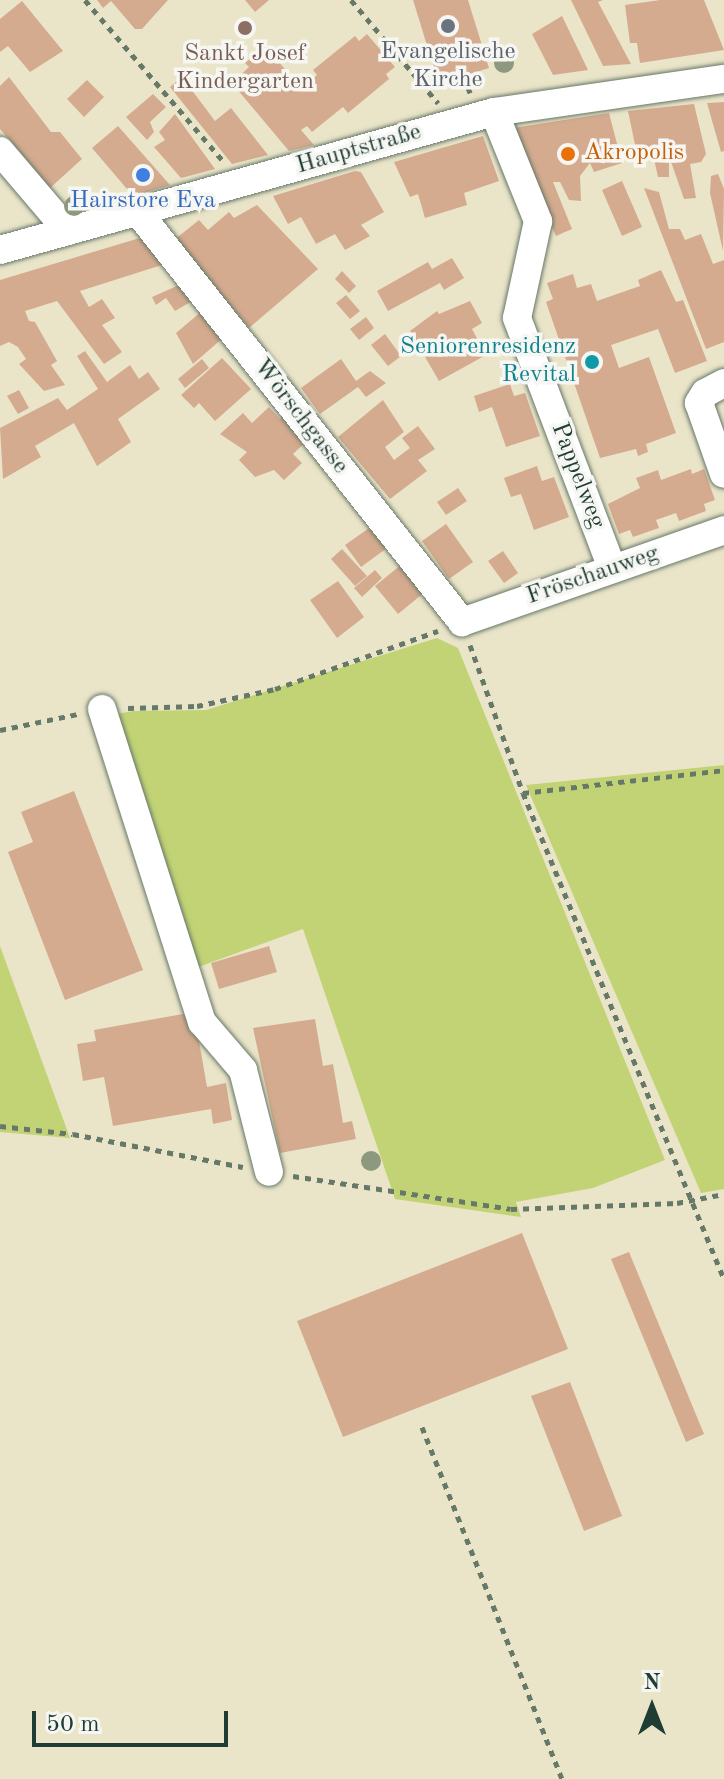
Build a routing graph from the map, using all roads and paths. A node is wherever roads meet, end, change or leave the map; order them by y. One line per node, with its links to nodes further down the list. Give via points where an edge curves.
1 (85, 0): 9 (path)
2 (351, 0): 7 (path)
3 (464, 77): 5 (path)
4 (724, 79): 6 (street, Hauptstraße)
5 (468, 86)
6 (494, 112): 7 (street, Hauptstraße); 16 (street, Pappelweg, via 538,221 517,318)
7 (456, 123): 9 (street, Hauptstraße)
8 (0, 151): 11 (street)
9 (242, 183): 10 (street, Hauptstraße)
10 (138, 212): 11 (street, Hauptstraße); 17 (street, Wörschgasse)
11 (68, 231): 12 (street, Hauptstraße)
12 (0, 250)
13 (724, 383): 14 (street, via 705,393 699,403)
14 (724, 474)
15 (724, 530): 16 (street, Fröschauweg)
16 (612, 568): 17 (street, Fröschauweg)
17 (462, 622): 18 (path, via 275,689 197,706); 21 (path)
18 (102, 709): 19 (path); 23 (street, via 202,1022 243,1070)
19 (0, 730)
20 (724, 770): 21 (path)
21 (523, 793): 25 (path)
22 (0, 1126): 23 (path, via 73,1134)
23 (269, 1172): 25 (path, via 511,1209)
24 (724, 1194): 25 (path)
25 (692, 1201): 26 (path)
26 (724, 1279)
27 (422, 1427): 28 (path)
28 (562, 1779)

